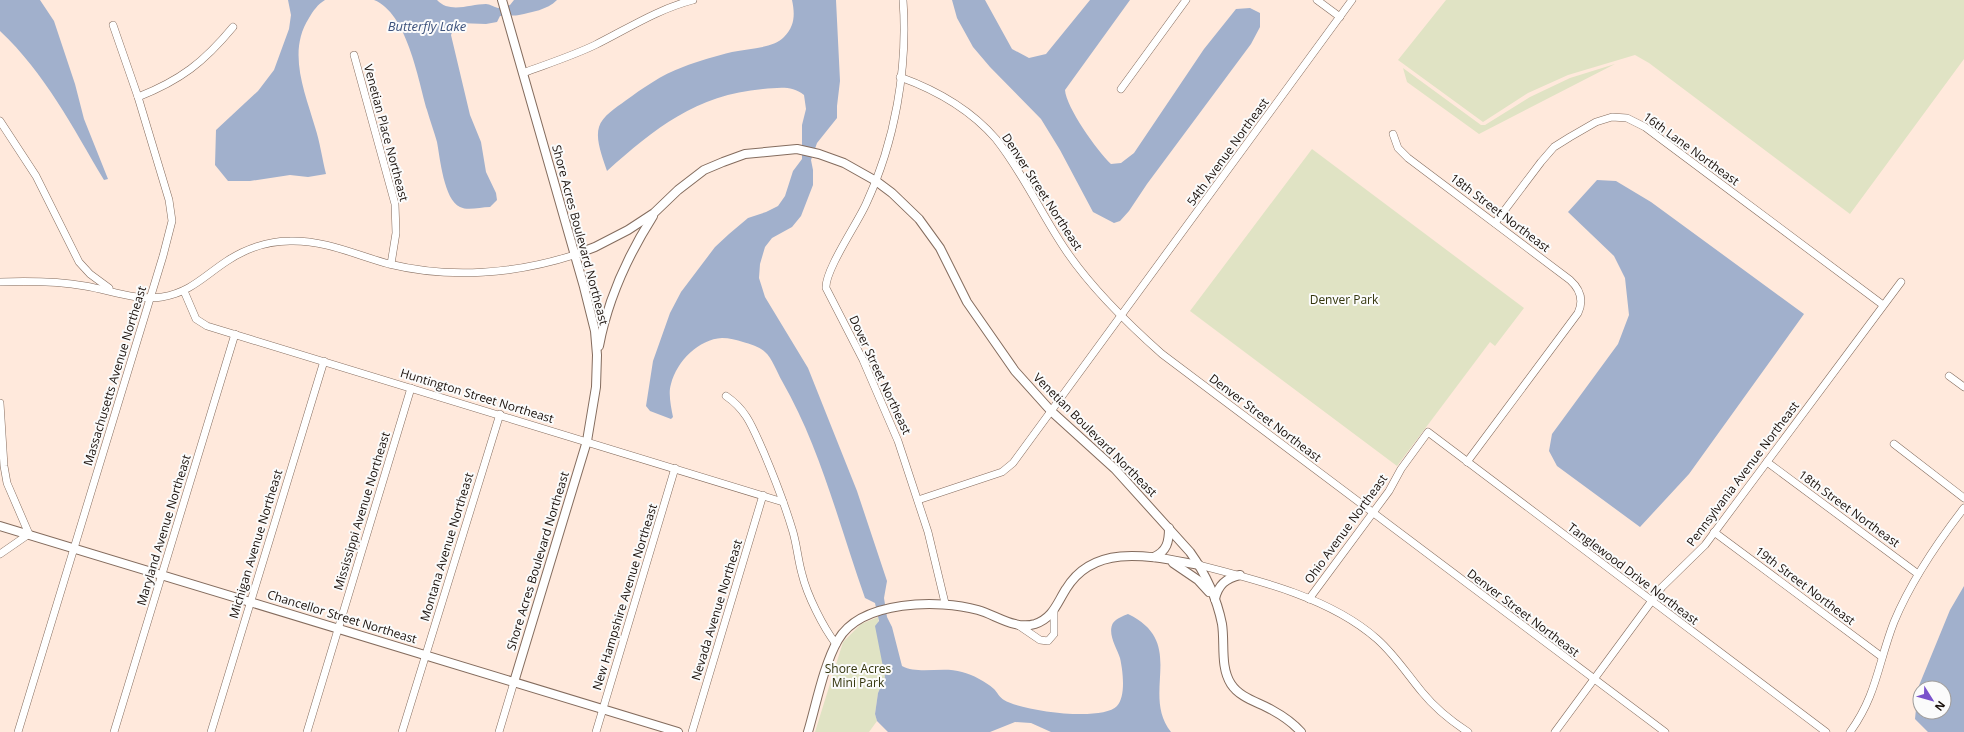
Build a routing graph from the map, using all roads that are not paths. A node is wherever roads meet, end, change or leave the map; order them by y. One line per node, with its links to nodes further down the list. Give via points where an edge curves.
1 (502, 0): 11 (street, Shore Acres Boulevard Northeast)
2 (693, 0): 11 (street, via 651,15 593,46)
3 (903, 0): 12 (street, Dover Street Northeast, via 904,33)
4 (1186, 0): 13 (street)
5 (1317, 0): 7 (street)
6 (1352, 0): 7 (street, 54th Avenue Northeast)
7 (1340, 17): 28 (street, 54th Avenue Northeast)
8 (113, 25): 14 (street, Massachusetts Avenue Northeast)
9 (233, 27): 14 (street, via 217,46 184,75)
10 (354, 55): 21 (street, Venetian Place Northeast, via 395,204 396,233)
11 (523, 73): 20 (street, Shore Acres Boulevard Northeast)
12 (900, 77): 17 (street, Dover Street Northeast, via 893,124); 28 (street, Denver Street Northeast, via 948,99 994,138 1068,253)
13 (1120, 90)
14 (138, 97): 26 (street, Massachusetts Avenue Northeast, via 172,210 170,232)
15 (0, 121): 24 (street, via 36,176 79,262)
16 (1393, 134): 19 (street, 18th Street Northeast, via 1398,148 1408,158)
17 (876, 181): 18 (street, Venetian Boulevard Northeast, via 844,163 797,148 745,154 704,170); 37 (street, Venetian Boulevard Northeast, via 923,224 940,248 986,331 1015,371); 47 (street, Dover Street Northeast, via 853,230 827,275 826,288 882,402)
18 (654, 213): 20 (street, Venetian Boulevard Northeast, via 613,238); 30 (street, Venetian Boulevard Northeast, via 628,257 616,284)
19 (1495, 223): 27 (street, 16th Lane Northeast, via 1554,147 1596,122 1612,117 1627,118 1662,139); 42 (street, 18th Street Northeast, via 1575,284 1581,307)
20 (574, 255): 21 (street, Venetian Boulevard Northeast, via 540,265 494,272 446,272); 30 (street, Shore Acres Boulevard Northeast, via 595,331)
21 (391, 264): 25 (street, Venetian Boulevard Northeast, via 320,243 275,242 238,254)
22 (0, 282): 24 (street, Venetian Boulevard Northeast, via 53,282)
23 (1901, 282): 27 (street, Pennsylvania Avenue Northeast)
24 (112, 291): 26 (street, Venetian Boulevard Northeast)
25 (184, 291): 26 (street, Venetian Boulevard Northeast); 29 (street, Huntington Street Northeast, via 193,313 200,322)
26 (150, 298): 55 (street, Massachusetts Avenue Northeast)
27 (1883, 305): 43 (street, Pennsylvania Avenue Northeast)
28 (1121, 317): 37 (street, 54th Avenue Northeast); 50 (street, Denver Street Northeast, via 1162,354)
29 (235, 334): 31 (street, Huntington Street Northeast); 61 (street, Maryland Avenue Northeast)
30 (597, 355): 40 (street, Shore Acres Boulevard Northeast, via 596,387)
31 (324, 362): 34 (street, Huntington Street Northeast); 65 (street, Michigan Avenue Northeast)
32 (1950, 376): 33 (street)
33 (1964, 387)
34 (411, 388): 38 (street, Huntington Street Northeast); 70 (street, Mississippi Avenue Northeast)
35 (726, 396): 48 (street, via 739,405 747,416)
36 (0, 403): 54 (street, via 7,482)
37 (1051, 411): 47 (street, 54th Avenue Northeast, via 1019,455 1002,472); 52 (street, Venetian Boulevard Northeast, via 1115,469)
38 (500, 414): 40 (street, Huntington Street Northeast); 72 (street, Montana Avenue Northeast)
39 (1428, 432): 42 (street, Tanglewood Drive Northeast); 50 (street, Ohio Avenue Northeast, via 1401,468)
40 (587, 441): 44 (street, Huntington Street Northeast); 75 (street, Shore Acres Boulevard Northeast)
41 (1894, 444): 46 (street)
42 (1467, 462): 66 (street, Tanglewood Drive Northeast)
43 (1767, 462): 53 (street, Pennsylvania Avenue Northeast); 60 (street, 18th Street Northeast)
44 (675, 468): 45 (street, Huntington Street Northeast); 76 (street, New Hampshire Avenue Northeast)
45 (763, 495): 48 (street, Huntington Street Northeast); 85 (street, Nevada Avenue Northeast)
46 (1964, 498)
47 (918, 500): 67 (street, Dover Street Northeast)
48 (783, 502): 71 (street, via 806,586 825,630)
49 (1964, 508): 60 (street)
50 (1373, 513): 64 (street, Ohio Avenue Northeast); 74 (street, Denver Street Northeast)
51 (0, 526): 54 (street, Chancellor Street Northeast)
52 (1169, 528): 57 (street, via 1168,544 1161,554); 59 (street, Venetian Boulevard Northeast)
53 (1714, 532): 66 (street, Pennsylvania Avenue Northeast, via 1693,558 1672,575); 73 (street, 19th Street Northeast)
54 (29, 534): 55 (street, Chancellor Street Northeast); 56 (street)
55 (74, 548): 61 (street, Chancellor Street Northeast); 77 (street, Massachusetts Avenue Northeast)
56 (0, 554)
57 (1154, 557): 58 (street); 68 (street, via 1112,557 1096,562 1072,580)
58 (1169, 560): 59 (street); 63 (street, via 1198,580)
59 (1199, 565): 62 (street); 63 (street, Venetian Boulevard Northeast)
60 (1918, 574): 73 (street, via 1895,622)
61 (162, 575): 65 (street, Chancellor Street Northeast); 78 (street, Maryland Avenue Northeast)
62 (1240, 575): 63 (street, via 1224,582 1218,588); 64 (street)
63 (1215, 599): 87 (street, Venetian Boulevard Northeast, via 1222,626 1226,670 1231,684 1245,697 1282,716)
64 (1309, 599): 88 (street, via 1349,619 1376,639 1389,650 1434,704)
65 (250, 602): 70 (street, Chancellor Street Northeast); 79 (street, Michigan Avenue Northeast)
66 (1651, 602): 74 (street, Pennsylvania Avenue Northeast); 91 (street, Tanglewood Drive Northeast)
67 (945, 604): 69 (street, via 979,610); 71 (street, via 920,603 877,613 856,621 842,634)
68 (1054, 611): 69 (street, via 1040,622); 69 (street, via 1054,634 1048,641 1036,638)
69 (1018, 625)
70 (338, 629): 72 (street, Chancellor Street Northeast); 80 (street, Mississippi Avenue Northeast)
71 (836, 644): 86 (street)
72 (426, 656): 75 (street, Chancellor Street Northeast); 81 (street, Montana Avenue Northeast)
73 (1882, 657): 92 (street, via 1872,695)
74 (1594, 679): 89 (street, Pennsylvania Avenue Northeast); 90 (street, Denver Street Northeast)
75 (514, 682): 76 (street, Chancellor Street Northeast); 82 (street, Shore Acres Boulevard Northeast)
76 (602, 709): 83 (street, New Hampshire Avenue Northeast); 84 (street, Chancellor Street Northeast)
77 (18, 732)
78 (114, 732)
79 (211, 732)
80 (307, 732)
81 (402, 732)
82 (499, 732)
83 (596, 732)
84 (678, 732)
85 (692, 732)
86 (808, 732)
87 (1301, 732)
88 (1468, 732)
89 (1555, 732)
90 (1665, 732)
91 (1826, 732)
92 (1850, 732)

